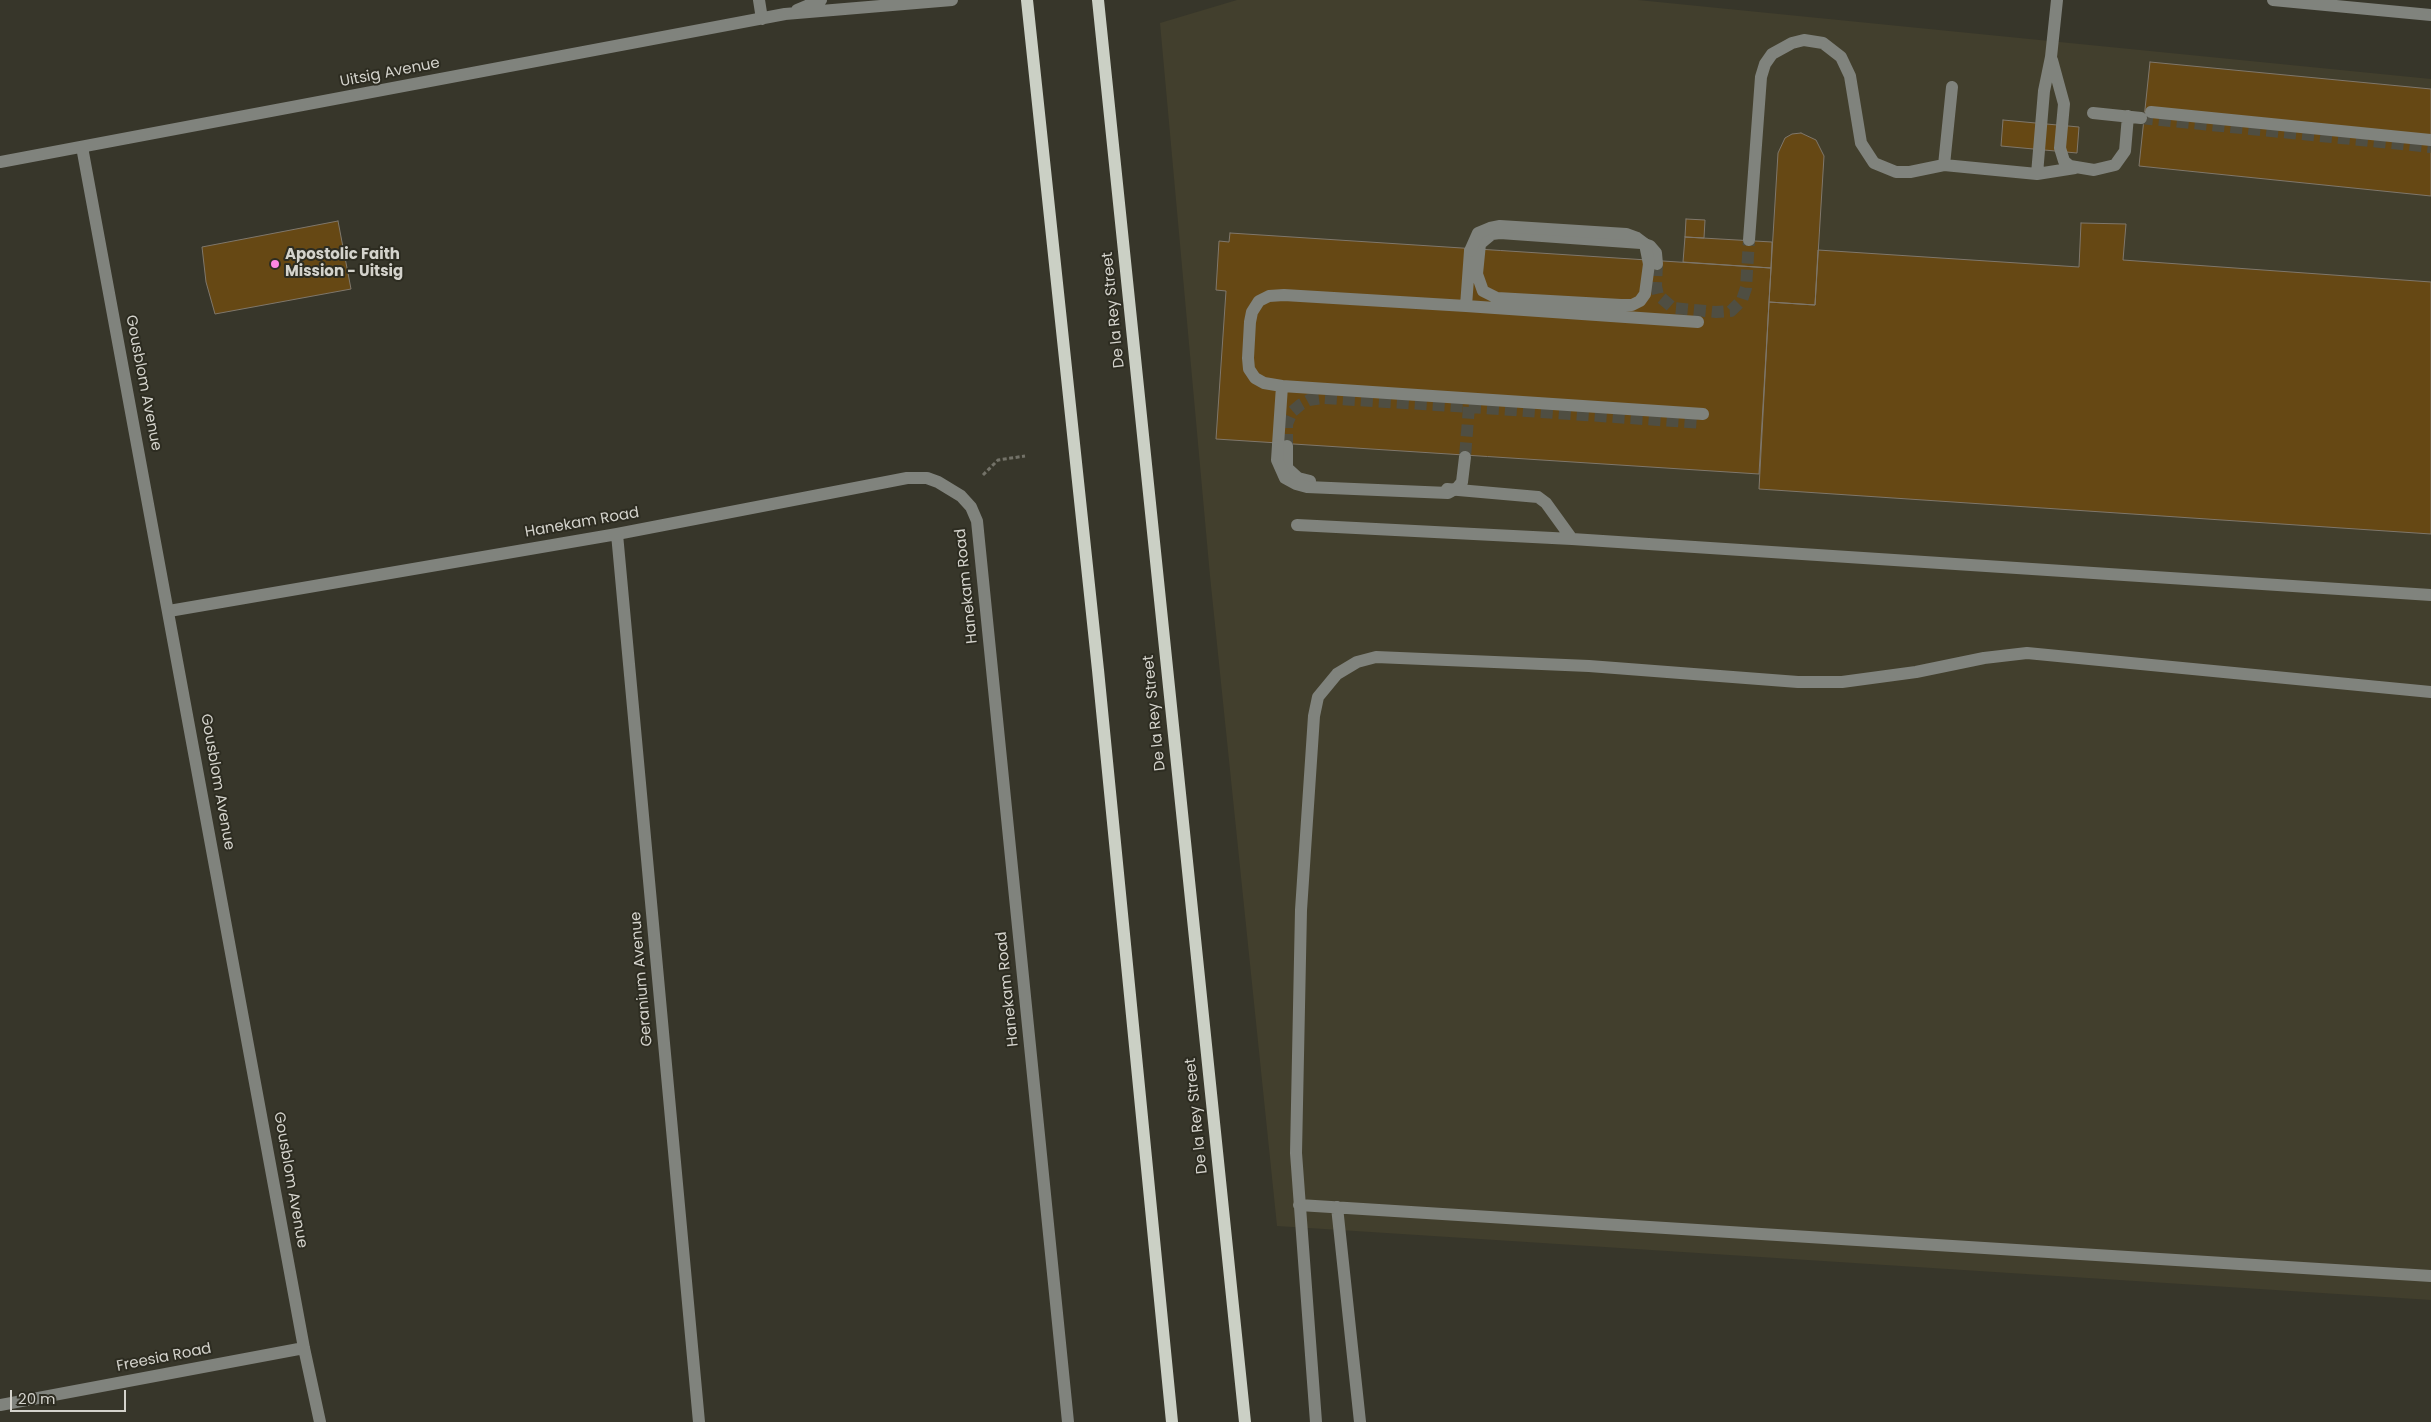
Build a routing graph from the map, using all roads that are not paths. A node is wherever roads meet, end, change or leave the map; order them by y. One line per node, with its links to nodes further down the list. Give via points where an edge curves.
1 (759, 0): 10 (street)
2 (821, 0): 8 (street, Uitsig Avenue)
3 (952, 0): 8 (street, Uitsig Avenue)
4 (1027, 0): 43 (main road, via 1098,670)
5 (1098, 0): 44 (main road, De la Rey Street)
6 (2057, 0): 11 (street)
7 (2273, 0): 9 (street)
8 (785, 14): 10 (street, Uitsig Avenue)
9 (2431, 15)
10 (762, 19): 16 (street, Uitsig Avenue)
11 (2051, 57): 19 (street, via 2064,104 2060,148 2064,161); 20 (street, via 2044,91)
12 (1952, 87): 18 (street)
13 (2093, 113): 14 (street)
14 (2140, 115): 15 (street); 19 (street, via 2115,165 2094,170)
15 (2431, 140)
16 (82, 147): 17 (street, Uitsig Avenue); 33 (street, Gousblom Avenue)
17 (0, 162)
18 (1944, 165): 20 (street); 21 (street, via 1910,172 1885,169 1874,163 1861,143 1850,76 1841,57 1823,43 1792,42 1772,54 1761,77)
19 (2075, 168): 20 (street)
20 (2037, 174)
21 (1749, 240)
22 (1474, 252): 22 (street, bridge, via 1478,233 1500,226 1626,234 1646,244 1653,264 1646,294 1632,305 1497,298 1482,291); 23 (street)
23 (1466, 306): 24 (street); 25 (street, via 1269,296 1259,301 1252,312 1249,369 1264,383)
24 (1698, 322)
25 (1282, 386): 26 (street); 27 (street)
26 (1703, 414)
27 (1283, 445): 28 (street, bridge, via 1277,460 1285,478 1307,487 1448,493 1462,482); 31 (street, bridge, via 1288,468 1298,478 1307,481 1538,497)
28 (1465, 457)
29 (1297, 525): 31 (street)
30 (617, 534): 33 (street, Hanekam Road); 41 (street, Geranium Avenue); 42 (street, Hanekam Road, via 907,478 927,478 938,482 971,507 977,521)
31 (1572, 539): 32 (street)
32 (2431, 595)
33 (169, 611): 38 (street, Gousblom Avenue)
34 (2431, 692): 35 (street, via 2027,653 1842,682 1376,656 1357,662 1337,674 1318,697 1314,716 1301,910 1296,1154)
35 (1299, 1205): 36 (street); 45 (street)
36 (1337, 1207): 37 (street); 46 (street)
37 (2431, 1276)
38 (304, 1348): 39 (street, Freesia Road); 40 (street, Gousblom Avenue)
39 (0, 1405)
40 (320, 1422)
41 (699, 1422)
42 (1068, 1422)
43 (1172, 1422)
44 (1245, 1422)
45 (1316, 1422)
46 (1360, 1422)

